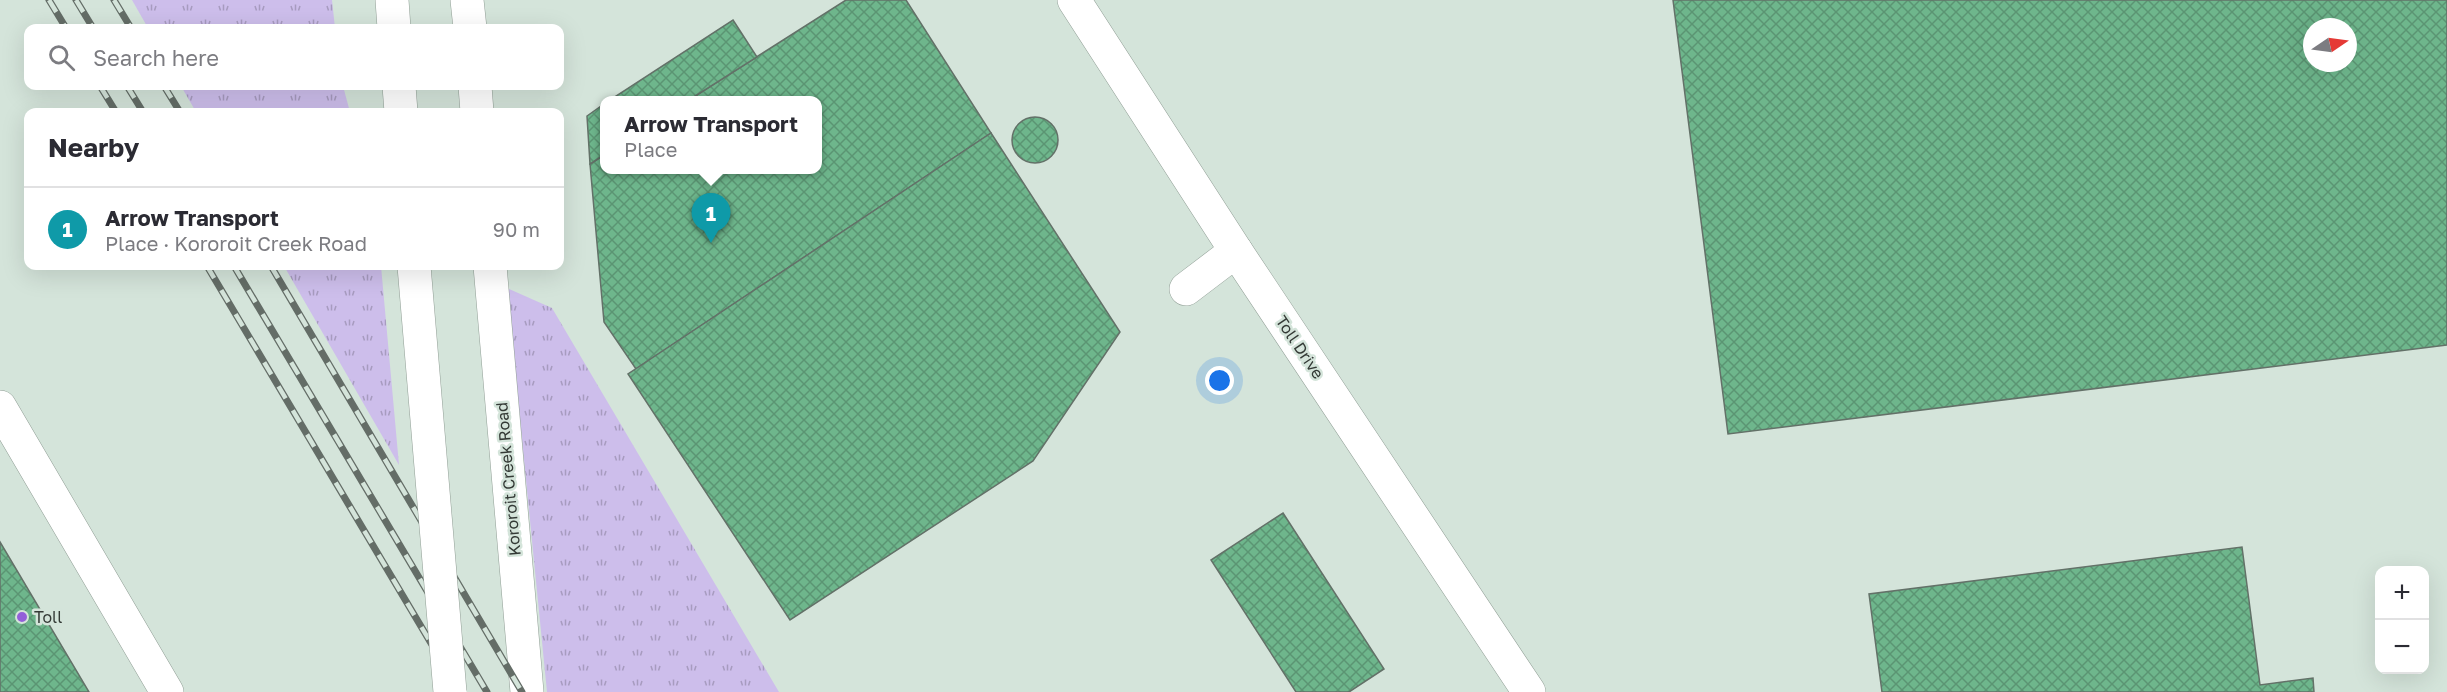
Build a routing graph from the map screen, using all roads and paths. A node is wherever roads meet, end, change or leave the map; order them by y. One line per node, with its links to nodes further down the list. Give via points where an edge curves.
1 (392, 0): 4 (main road)
2 (467, 0): 5 (main road)
3 (1074, 0): 10 (main road, Toll Drive)
4 (394, 24)
5 (470, 24)
6 (399, 90): 8 (main road)
7 (475, 90): 9 (main road)
8 (401, 108)
9 (477, 108)
10 (1236, 251): 13 (main road); 15 (main road, Toll Drive)
11 (414, 270): 17 (main road, bridge)
12 (490, 270): 18 (main road, Kororoit Creek Road)
13 (1186, 289)
14 (0, 407): 16 (main road)
15 (1517, 688)
16 (167, 692)
17 (450, 692)
18 (527, 692)

